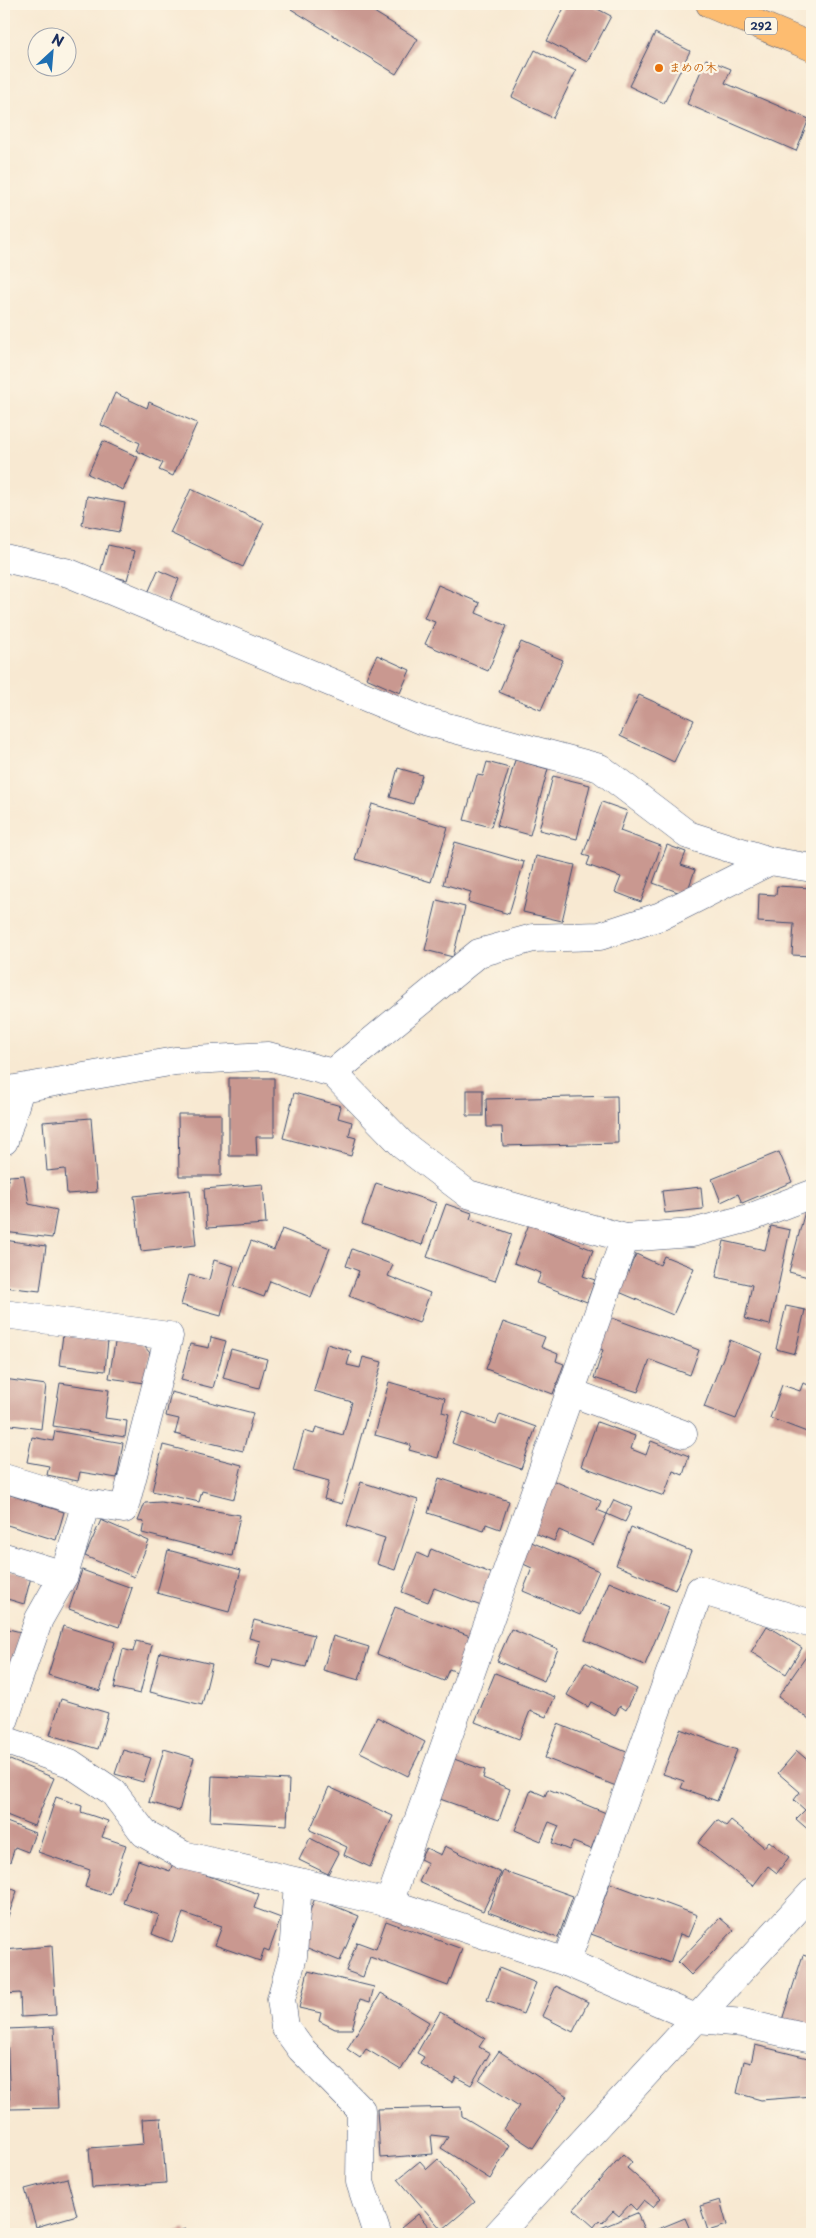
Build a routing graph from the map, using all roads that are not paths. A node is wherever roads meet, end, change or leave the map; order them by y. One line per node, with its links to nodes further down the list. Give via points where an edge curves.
1 (710, 4): 2 (highway, 292)
2 (812, 47)
3 (4, 558): 4 (street, via 69,573 421,720 600,768 688,835)
4 (770, 861): 5 (street); 6 (street, via 661,916 600,936 533,938 479,953)
5 (812, 868)
6 (333, 1073): 7 (street, via 268,1056 175,1061); 10 (street, via 402,1144 468,1194)
7 (12, 1090): 8 (street)
8 (4, 1141)
9 (812, 1194): 10 (street, via 749,1218 692,1233)
10 (625, 1238): 12 (street)
11 (4, 1314): 15 (street, via 169,1336 124,1509)
12 (570, 1392): 13 (street); 23 (street)
13 (683, 1434)
14 (4, 1478): 15 (street)
15 (86, 1504): 17 (street)
16 (4, 1557): 17 (street)
17 (64, 1575): 19 (street, via 39,1619)
18 (812, 1624): 24 (street, via 700,1590)
19 (4, 1721)
20 (4, 1740): 21 (street, via 70,1762 113,1792 144,1833 183,1855)
21 (298, 1882): 23 (street); 27 (street, via 294,1956 282,1999 285,2027 301,2049 361,2110 360,2182)
22 (812, 1893): 25 (street)
23 (389, 1903): 24 (street)
24 (566, 1962): 25 (street)
25 (698, 2019): 26 (street, via 743,2023); 28 (street)
26 (812, 2039)
27 (377, 2234)
28 (498, 2234)

